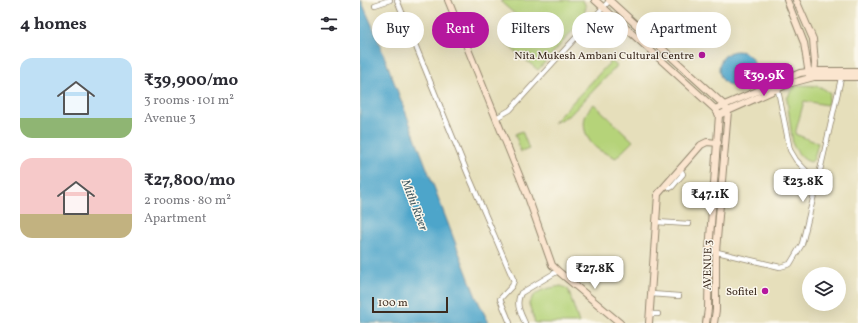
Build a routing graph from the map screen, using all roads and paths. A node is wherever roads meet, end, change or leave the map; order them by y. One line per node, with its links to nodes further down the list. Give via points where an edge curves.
1 (390, 0): 8 (street)
2 (397, 0): 31 (street, via 514,281 500,299)
3 (448, 0): 19 (street)
4 (595, 0): 9 (street)
5 (609, 0): 9 (street); 15 (street)
6 (787, 0): 11 (street, via 804,42)
7 (796, 0): 11 (street, via 813,39 816,64)
8 (375, 5)
9 (603, 7): 16 (street); 19 (street, via 510,110)
10 (858, 71): 12 (street)
11 (812, 74): 12 (street); 14 (street, via 800,73)
12 (842, 74): 13 (street); 21 (street)
13 (858, 77)
14 (777, 85): 15 (street); 17 (street); 21 (street, via 790,150)
15 (724, 105): 16 (street); 17 (street)
16 (715, 109): 18 (street)
17 (728, 111): 18 (street); 25 (street, AVENUE 3)
18 (719, 115): 20 (street, AVENUE 3)
19 (496, 118): 26 (street, via 552,265)
20 (718, 143): 22 (street, via 707,142 701,145 658,194); 24 (street, AVENUE 3)
21 (817, 182): 25 (street, via 801,247 790,264 780,267)
22 (656, 222): 23 (street); 27 (street)
23 (689, 224)
24 (708, 251): 25 (street); 35 (street, AVENUE 3)
25 (716, 251): 36 (street, AVENUE 3)
26 (558, 272): 32 (street, via 521,293 518,299 519,308); 33 (street)
27 (651, 294): 28 (street); 29 (street)
28 (679, 296)
29 (650, 314): 30 (street); 34 (street)
30 (658, 314)
31 (510, 323)
32 (525, 323)
33 (620, 323)
34 (650, 323)
35 (706, 323)
36 (714, 323)

